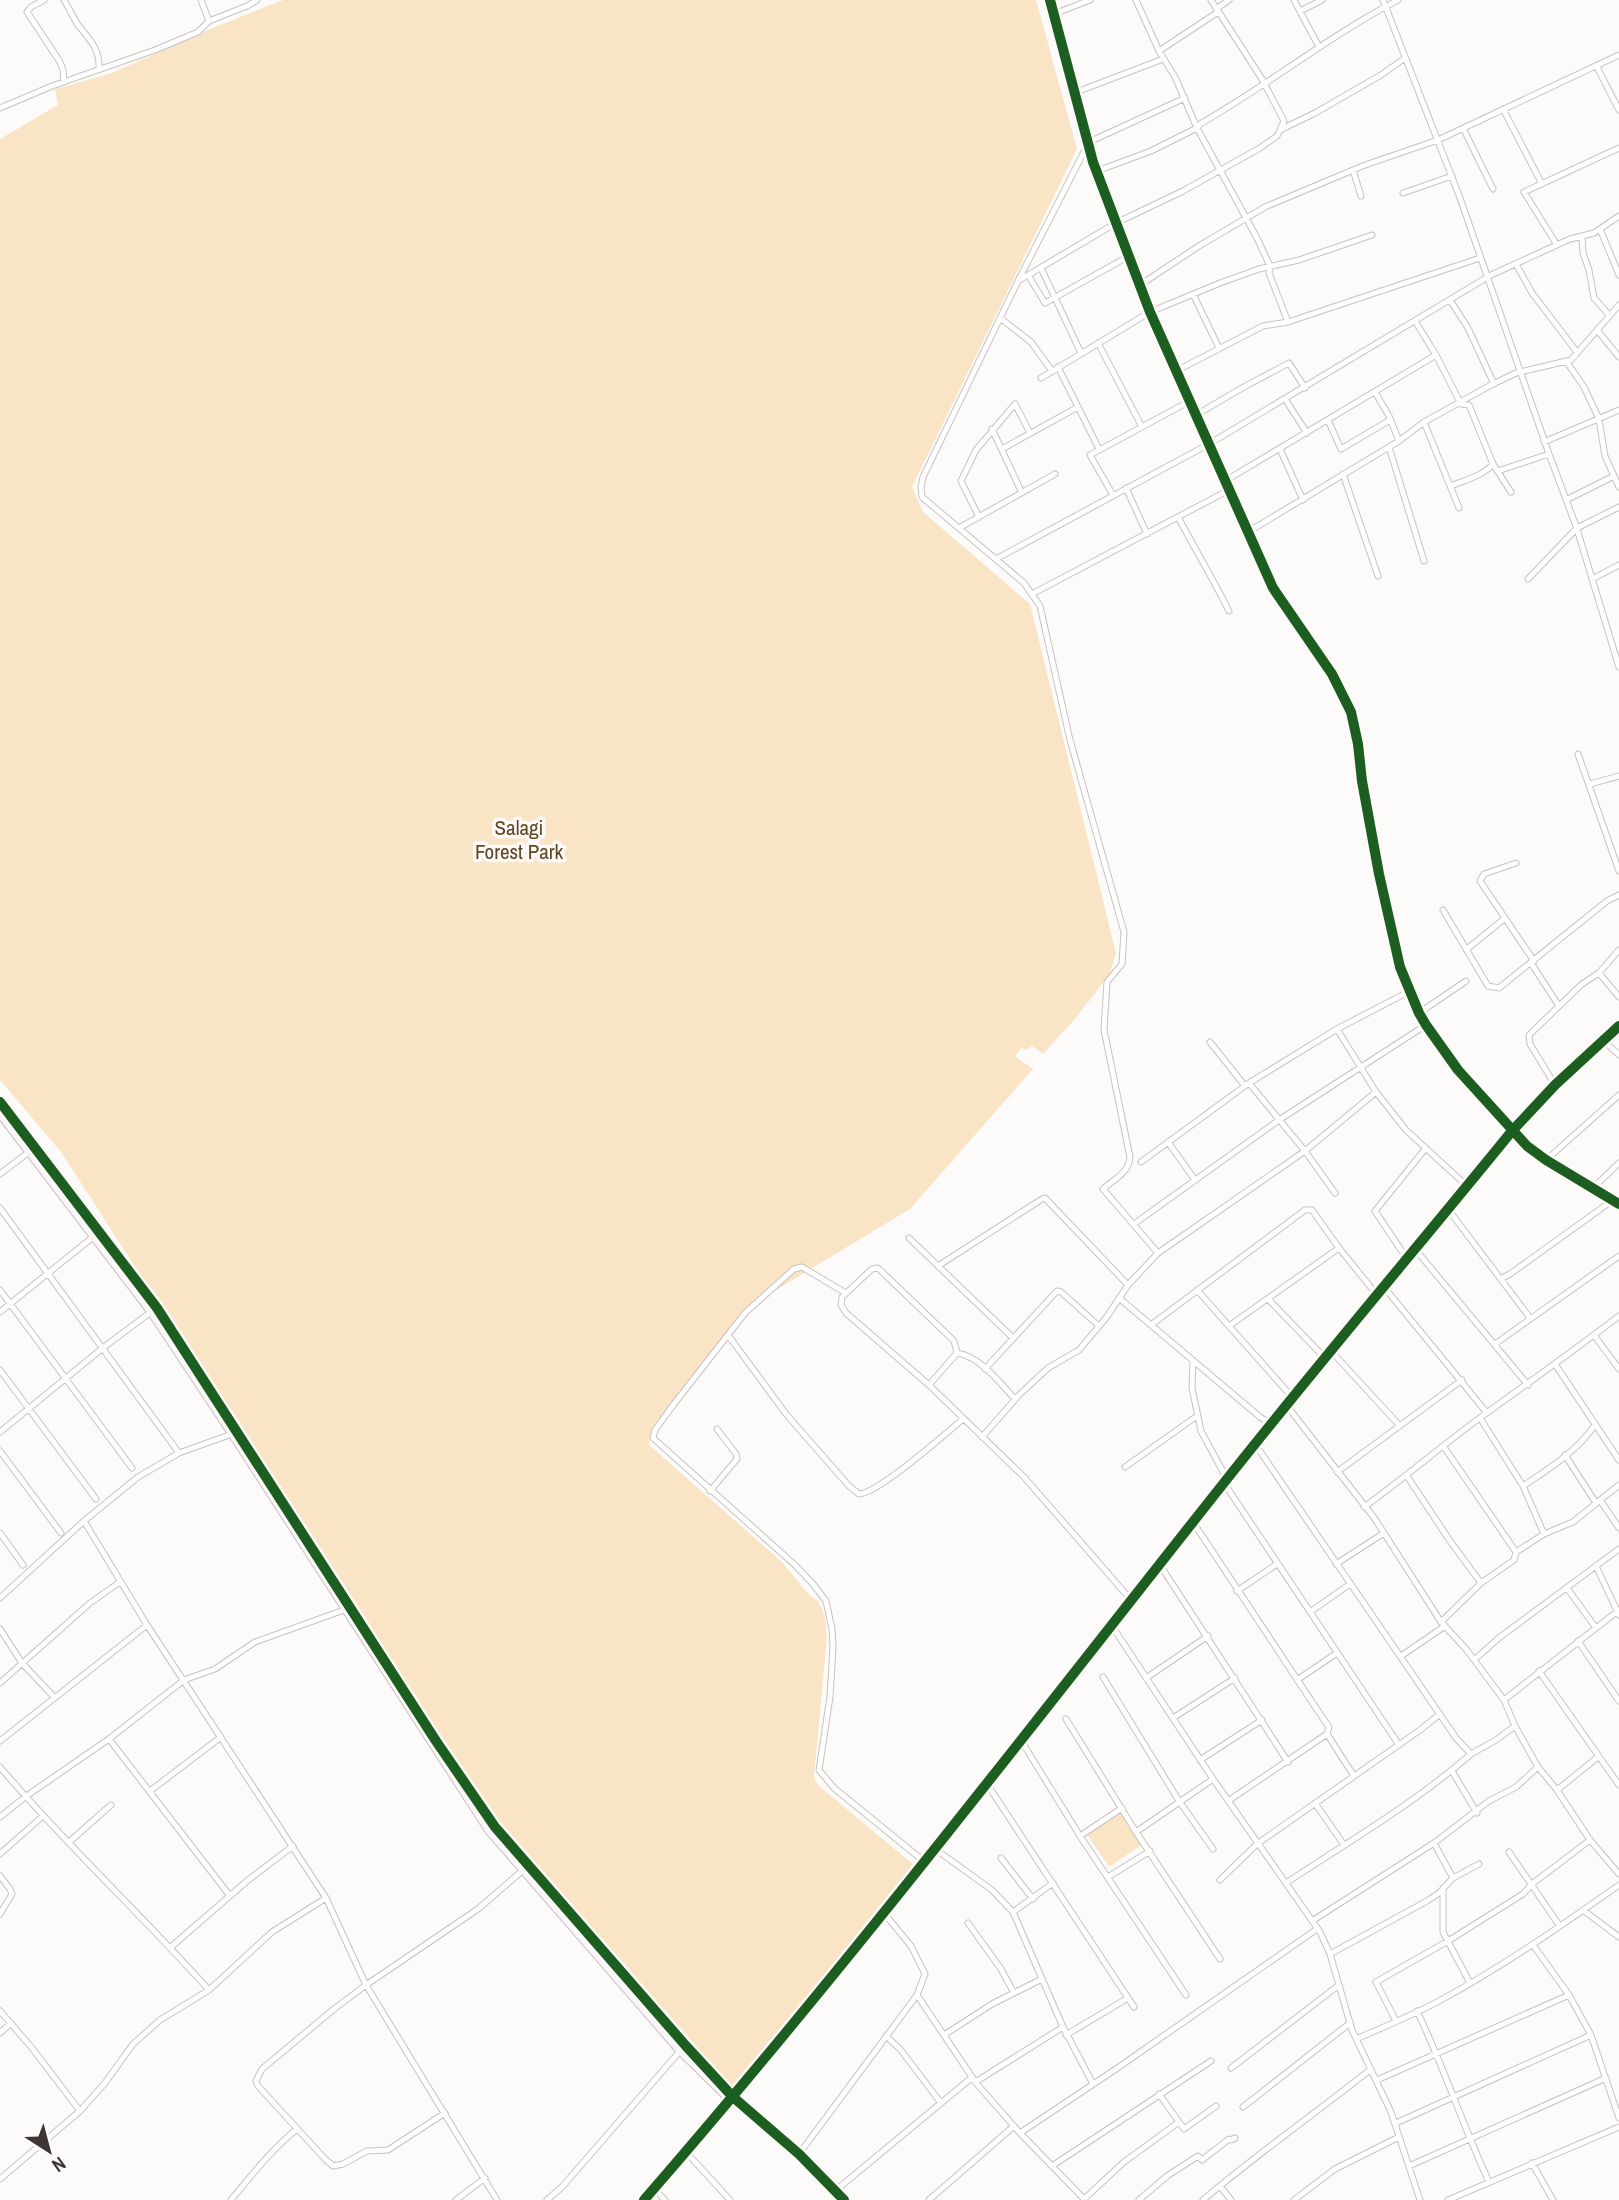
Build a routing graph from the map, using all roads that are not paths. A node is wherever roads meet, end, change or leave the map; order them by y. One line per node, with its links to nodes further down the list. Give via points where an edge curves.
1 (44, 0): 25 (street, via 27,12 60,62)
2 (64, 0): 24 (street, via 95,45)
3 (201, 0): 17 (street)
4 (257, 0): 17 (street)
5 (1050, 0): 16 (street)
6 (1090, 0): 16 (street)
7 (1136, 0): 19 (street)
8 (1211, 0): 14 (street)
9 (1229, 0): 14 (street)
10 (1294, 0): 15 (street)
11 (1322, 0): 15 (street)
12 (1398, 0): 13 (street)
13 (1384, 3): 18 (street); 21 (street)
14 (1217, 10): 19 (street); 26 (street)
15 (1300, 11): 18 (street)
16 (1054, 14): 27 (street)
17 (209, 22): 24 (street, via 198,32)
18 (1319, 47): 26 (street)
19 (1159, 51): 22 (street)
20 (1619, 55): 23 (street)
21 (1405, 58): 34 (street); 35 (street)
22 (1163, 59): 27 (street); 28 (street)
23 (1597, 66): 30 (street); 31 (street)
24 (99, 69): 25 (street)
25 (64, 82): 29 (street)
26 (1265, 85): 32 (street); 34 (street, via 1284,121)
27 (1074, 93): 36 (street)
28 (1185, 98): 32 (street); 36 (street)
29 (0, 108)
30 (1503, 109): 33 (street); 42 (street)
31 (1619, 110)
32 (1197, 128): 38 (street); 40 (street)
33 (1463, 128): 35 (street); 43 (street)
34 (1280, 130): 38 (street)
35 (1438, 140): 39 (street); 41 (street)
36 (1088, 142): 40 (street); 61 (street)
37 (1619, 148): 42 (street)
38 (1219, 170): 46 (street); 48 (street)
39 (1353, 170): 45 (street); 46 (street)
40 (1097, 171): 48 (street)
41 (1452, 176): 44 (street); 54 (street)
42 (1542, 184): 52 (street, via 1524,192)
43 (1493, 189)
44 (1403, 193)
45 (1361, 196)
46 (1246, 219): 56 (street); 62 (street)
47 (1618, 219): 49 (street)
48 (1116, 223): 53 (street); 57 (street)
49 (1600, 229): 51 (street); 59 (street)
50 (1372, 234): 56 (street)
51 (1582, 236): 52 (street); 68 (street, via 1594,298)
52 (1557, 245): 55 (street)
53 (1129, 256): 62 (street); 64 (street)
54 (1480, 258): 60 (street); 71 (street)
55 (1516, 264): 60 (street); 75 (street)
56 (1270, 267): 63 (street); 71 (street)
57 (1041, 268): 58 (street); 64 (street)
58 (1028, 275): 61 (street); 64 (street, via 1045,303)
59 (1619, 275)
60 (1487, 278): 65 (street); 82 (street)
61 (1018, 281): 69 (street)
62 (1140, 285): 67 (street)
63 (1193, 294): 67 (street); 74 (street)
64 (1057, 298): 76 (street)
65 (1450, 300): 70 (street); 84 (street)
66 (1619, 305): 68 (street)
67 (1150, 312): 73 (street); 81 (street)
68 (1610, 316): 72 (street)
69 (1000, 318): 80 (street); 128 (street, via 921,487 922,497)
70 (1415, 321): 77 (street); 85 (street)
71 (1288, 322): 74 (street, via 1264,326)
72 (1597, 330): 75 (street); 78 (street)
73 (1098, 343): 76 (street); 97 (street)
74 (1219, 348): 81 (street)
75 (1577, 352): 79 (street)
76 (1082, 353): 80 (street)
77 (1436, 355): 86 (street); 89 (street)
78 (1619, 357)
79 (1566, 361): 82 (street); 93 (street)
80 (1055, 369): 83 (street); 90 (street)
81 (1176, 370): 88 (street)
82 (1520, 372): 84 (street); 102 (street)
83 (1041, 378)
84 (1494, 384): 89 (street)
85 (1305, 388): 87 (street); 92 (street, via 1289,363)
86 (1375, 391): 94 (street); 95 (street)
87 (1285, 400): 100 (street); 103 (street)
88 (1190, 401): 92 (street); 97 (street)
89 (1461, 404): 96 (street); 109 (street, via 1469,405)
90 (1078, 407): 99 (street); 106 (street)
91 (1619, 410): 93 (street)
92 (1196, 415): 103 (street)
93 (1599, 419): 102 (street); 113 (street, via 1605,456)
94 (1328, 420): 95 (street, via 1341,449); 100 (street)
95 (1391, 420): 101 (street)
96 (1424, 422): 101 (street); 115 (street)
97 (1142, 427): 106 (street)
98 (992, 429): 99 (street, via 1015,404); 105 (street); 126 (street, via 961,481)
99 (1030, 433): 105 (street)
100 (1307, 433): 107 (street)
101 (1399, 441): 104 (street)
102 (1544, 442): 108 (street)
103 (1209, 444): 114 (street); 117 (street)
104 (1389, 447): 112 (street); 133 (street)
105 (1002, 449): 120 (street)
106 (1100, 449): 121 (street, via 1090,455)
107 (1280, 449): 114 (street); 122 (street)
108 (1549, 454): 110 (street); 123 (street)
109 (1493, 464): 110 (street); 115 (street)
110 (1498, 471): 119 (street)
111 (1055, 474): 120 (street)
112 (1343, 474): 122 (street); 135 (street)
113 (1614, 476): 116 (street); 123 (street)
114 (1225, 481): 118 (street)
115 (1451, 486): 125 (street)
116 (1619, 487)
117 (1126, 488): 121 (street); 131 (street)
118 (1229, 490): 127 (street); 130 (street)
119 (1511, 492)
120 (1022, 493): 126 (street)
121 (1113, 495): 132 (street)
122 (1303, 500): 130 (street)
123 (1566, 500): 129 (street)
124 (1619, 507): 129 (street)
125 (1459, 508)
126 (979, 517): 128 (street)
127 (1178, 517): 131 (street); 139 (street)
128 (959, 528): 132 (street)
129 (1577, 528): 136 (street); 137 (street)
130 (1248, 532): 154 (street, via 1273,588 1332,674 1351,712 1379,874 1399,967)
131 (1147, 534): 138 (street)
132 (996, 559): 138 (street)
133 (1424, 561)
134 (1619, 565): 137 (street)
135 (1378, 576)
136 (1528, 579)
137 (1592, 579): 140 (street)
138 (1032, 594): 188 (street, via 1040,606 1070,740 1124,932 1122,964 1107,982 1104,1030 1130,1157 1122,1174 1103,1189)
139 (1229, 611)
140 (1619, 667)
141 (1578, 754): 143 (street)
142 (1619, 776): 143 (street)
143 (1590, 784): 145 (street)
144 (1516, 863): 148 (street, via 1480,877 1481,886)
145 (1619, 871)
146 (1619, 895): 151 (street)
147 (1443, 910): 149 (street)
148 (1504, 919): 149 (street); 151 (street)
149 (1467, 949): 151 (street, via 1488,986 1494,988)
150 (1619, 950): 152 (street)
151 (1533, 962): 156 (street)
152 (1599, 973): 155 (street); 156 (street)
153 (1466, 981): 157 (street)
154 (1410, 991): 157 (street); 160 (street)
155 (1619, 997)
156 (1559, 1006): 166 (street, via 1528,1040)
157 (1419, 1013): 158 (street)
158 (1426, 1025): 164 (street); 172 (street, via 1458,1070)
159 (1619, 1026): 161 (street)
160 (1337, 1028): 164 (street); 165 (street)
161 (1603, 1040): 163 (street); 166 (street)
162 (1210, 1042): 165 (street)
163 (1619, 1055)
164 (1360, 1066): 167 (street); 171 (street)
165 (1247, 1084): 171 (street); 173 (street)
166 (1555, 1085): 172 (street)
167 (1376, 1092): 174 (street); 175 (street)
168 (1619, 1095): 177 (street)
169 (0, 1102): 419 (street, via 157,1307 495,1827)
170 (0, 1114): 176 (street)
171 (1279, 1120): 175 (street); 181 (street)
172 (1512, 1131): 177 (street); 182 (street)
173 (1168, 1142): 178 (street); 181 (street)
174 (1426, 1148): 182 (street); 195 (street, via 1375,1211)
175 (1305, 1151): 184 (street); 193 (street)
176 (29, 1152): 180 (street); 189 (street)
177 (1546, 1160): 183 (street)
178 (1141, 1162)
179 (1619, 1163): 183 (street)
180 (0, 1174)
181 (1195, 1180): 188 (street)
182 (1467, 1186): 187 (street)
183 (1593, 1188): 185 (street)
184 (1335, 1193)
185 (1616, 1202): 198 (street)
186 (0, 1208): 197 (street)
187 (1448, 1209): 192 (street); 198 (street)
188 (1134, 1224): 193 (street)
189 (93, 1237): 197 (street); 209 (street)
190 (909, 1238): 196 (street)
191 (1339, 1248): 202 (street, via 1312,1210 1305,1210); 204 (street); 206 (street)
192 (1415, 1249): 195 (street); 218 (street)
193 (1158, 1253): 199 (street)
194 (1619, 1256): 211 (street)
195 (1407, 1259): 200 (street)
196 (938, 1266): 199 (street, via 1045,1199); 217 (street)
197 (49, 1275): 207 (street); 219 (street)
198 (1502, 1278): 211 (street)
199 (1128, 1285): 205 (street)
200 (1384, 1287): 204 (street); 229 (street)
201 (0, 1290): 207 (street)
202 (1197, 1290): 212 (street); 214 (street)
203 (844, 1292): 215 (street, via 797,1267 745,1313); 221 (street, via 878,1268 954,1341); 230 (street, via 842,1309)
204 (1377, 1295): 220 (street)
205 (1119, 1298): 212 (street); 213 (street)
206 (1268, 1298): 214 (street); 222 (street)
207 (10, 1304): 208 (street); 228 (street)
208 (0, 1312)
209 (151, 1312): 219 (street); 245 (street)
210 (1619, 1316): 216 (street)
211 (1530, 1318): 218 (street)
212 (1151, 1325): 223 (street)
213 (1099, 1326): 217 (street, via 1056,1292); 233 (street, via 1079,1350 1048,1368)
214 (1229, 1326): 232 (street)
215 (729, 1335): 238 (street, via 786,1414 859,1494 916,1458); 260 (street, via 653,1435 654,1441)
216 (1594, 1335): 224 (street); 226 (street)
217 (1013, 1338): 225 (street)
218 (1495, 1343): 231 (street)
219 (104, 1347): 228 (street); 250 (street)
220 (1331, 1352): 222 (street); 242 (street)
221 (957, 1353): 225 (street, via 973,1358); 230 (street)
222 (1325, 1359): 232 (street)
223 (1192, 1361): 237 (street); 240 (street)
224 (1555, 1364): 231 (street); 241 (street)
225 (985, 1369): 233 (street)
226 (1619, 1369)
227 (0, 1370): 235 (street)
228 (66, 1378): 235 (street); 254 (street)
229 (1461, 1380): 236 (street); 242 (street)
230 (929, 1385): 238 (street)
231 (1528, 1385): 236 (street)
232 (1293, 1398): 234 (street)
233 (1015, 1399): 246 (street)
234 (1287, 1406): 240 (street); 255 (street)
235 (29, 1408): 244 (street); 261 (street)
236 (1487, 1413): 239 (street)
237 (1197, 1416): 253 (street); 257 (street)
238 (963, 1419): 246 (street)
239 (1480, 1419): 248 (street); 259 (street)
240 (1272, 1425): 247 (street)
241 (1595, 1425): 251 (street); 252 (street)
242 (1400, 1426): 255 (street)
243 (717, 1429): 260 (street, via 737,1459)
244 (0, 1432)
245 (232, 1434): 250 (street); 285 (street)
246 (982, 1437): 284 (street, via 1041,1495)
247 (1255, 1444): 257 (street); 274 (street)
248 (1444, 1447): 256 (street); 272 (street)
249 (0, 1451): 268 (street)
250 (179, 1453): 264 (street, via 138,1476)
251 (1566, 1455): 259 (street); 262 (street)
252 (1619, 1460)
253 (1125, 1467)
254 (132, 1468)
255 (1337, 1472): 263 (street)
256 (1407, 1476): 263 (street); 279 (street)
257 (1225, 1481): 265 (street); 273 (street)
258 (1619, 1485): 262 (street)
259 (1523, 1486): 270 (street)
260 (710, 1491): 356 (street, via 795,1565 826,1601 833,1647 818,1766 821,1774)
261 (96, 1499)
262 (1598, 1502): 266 (street); 270 (street, via 1573,1522)
263 (1364, 1507): 269 (street)
264 (84, 1521): 278 (street); 283 (street)
265 (1193, 1522): 276 (street); 282 (street)
266 (1619, 1528)
267 (0, 1533): 275 (street)
268 (61, 1533)
269 (1384, 1533): 274 (street); 288 (street)
270 (1544, 1534): 272 (street)
271 (1619, 1549): 277 (street)
272 (1516, 1552): 279 (street, via 1514,1560)
273 (1278, 1564): 282 (street); 286 (street)
274 (1336, 1564): 280 (street)
275 (23, 1565)
276 (1160, 1565): 284 (street); 293 (street)
277 (1596, 1566): 281 (street); 287 (street)
278 (120, 1582): 289 (street); 298 (street)
279 (1481, 1583): 288 (street)
280 (1350, 1584): 286 (street); 296 (street)
281 (1567, 1588): 291 (street); 297 (street)
282 (1237, 1591): 303 (street)
283 (0, 1598)
284 (1132, 1601): 290 (street)
285 (344, 1610): 304 (street, via 256,1642 215,1669); 358 (street, via 489,1831)
286 (1310, 1612): 295 (street)
287 (1618, 1613): 291 (street)
288 (1443, 1624): 296 (street); 297 (street)
289 (147, 1625): 304 (street); 306 (street)
290 (1112, 1626): 301 (street); 318 (street)
291 (1596, 1628): 294 (street)
292 (0, 1629): 298 (street)
293 (1208, 1636): 301 (street); 302 (street)
294 (1578, 1641): 299 (street); 308 (street)
295 (1337, 1653): 303 (street); 319 (street)
296 (1401, 1656): 309 (street)
297 (1474, 1660): 307 (street)
298 (22, 1663): 305 (street); 306 (street)
299 (1539, 1671): 307 (street); 321 (street)
300 (1103, 1677): 334 (street)
301 (1146, 1678): 310 (street)
302 (1235, 1678): 310 (street); 312 (street)
303 (1297, 1679): 314 (street, via 1326,1721)
304 (184, 1680): 315 (street); 316 (street)
305 (0, 1683)
306 (54, 1697): 317 (street)
307 (1504, 1700): 313 (street)
308 (1619, 1701)
309 (1440, 1714): 319 (street); 320 (street)
310 (1173, 1718): 322 (street)
311 (1066, 1719): 338 (street)
312 (1262, 1720): 322 (street); 323 (street)
313 (1515, 1726): 320 (street); 325 (street)
314 (1327, 1734): 323 (street); 327 (street)
315 (221, 1737): 332 (street); 349 (street)
316 (109, 1738): 332 (street); 333 (street)
317 (0, 1741)
318 (1022, 1742): 329 (street); 343 (street)
319 (1399, 1745): 327 (street)
320 (1471, 1754): 326 (street)
321 (1598, 1757): 330 (street); 331 (street)
322 (1200, 1760): 328 (street)
323 (1288, 1762): 335 (street)
324 (0, 1767): 333 (street)
325 (1538, 1767): 331 (street); 339 (street)
326 (1452, 1771): 339 (street); 348 (street)
327 (1354, 1776): 336 (street)
328 (1213, 1779): 334 (street); 335 (street)
329 (987, 1784): 351 (street); 364 (street)
330 (1619, 1785)
331 (1557, 1790): 344 (street)
332 (149, 1791): 369 (street)
333 (25, 1797): 340 (street); 341 (street)
334 (1180, 1801): 342 (street); 350 (street)
335 (1228, 1801): 346 (street)
336 (1315, 1803): 346 (street); 348 (street)
337 (111, 1805): 345 (street)
338 (1122, 1808): 342 (street); 343 (street)
339 (1477, 1812): 347 (street)
340 (43, 1816): 345 (street); 354 (street)
341 (0, 1817)
342 (1136, 1832): 352 (street)
343 (1080, 1836): 361 (street)
344 (1590, 1840): 359 (street); 366 (street)
345 (69, 1842): 383 (street)
346 (1257, 1843): 363 (street); 365 (street)
347 (1434, 1843): 362 (street); 376 (street)
348 (1344, 1845): 365 (street)
349 (293, 1846): 369 (street); 370 (street)
350 (1213, 1849)
351 (935, 1850): 356 (street); 373 (street, via 992,1890)
352 (1150, 1852): 361 (street); 385 (street)
353 (1509, 1852): 366 (street)
354 (0, 1854)
355 (1001, 1858): 371 (street)
356 (926, 1863): 374 (street)
357 (1479, 1864): 362 (street)
358 (523, 1871): 388 (street, via 478,1909); 409 (street)
359 (1619, 1874)
360 (0, 1876): 375 (street, via 12,1894)
361 (1108, 1877): 392 (street)
362 (1453, 1878): 368 (street)
363 (1220, 1880)
364 (1053, 1883): 371 (street); 395 (street)
365 (1286, 1883): 376 (street)
366 (1532, 1884): 378 (street); 381 (street)
367 (1619, 1885): 372 (street)
368 (1443, 1888): 381 (street, via 1443,1932); 384 (street)
369 (230, 1896): 383 (street)
370 (326, 1898): 388 (street); 390 (street, via 272,1932)
371 (1033, 1899): 373 (street)
372 (1583, 1910): 378 (street); 380 (street)
373 (1013, 1912): 386 (street)
374 (884, 1913): 394 (street, via 911,1946 925,1974); 419 (street)
375 (0, 1914)
376 (1312, 1921): 379 (street)
377 (968, 1923): 391 (street)
378 (1559, 1926): 382 (street)
379 (1317, 1929): 384 (street); 417 (street)
380 (1619, 1937)
381 (1448, 1941): 387 (street); 399 (street, via 1376,1982)
382 (1533, 1945): 387 (street); 393 (street)
383 (170, 1947): 390 (street)
384 (1330, 1954): 389 (street)
385 (1220, 1959)
386 (1042, 1979): 391 (street); 402 (street)
387 (1470, 1983): 398 (street)
388 (366, 1985): 425 (street); 431 (street, via 258,2075 258,2086)
389 (1339, 1985): 401 (street); 412 (street)
390 (209, 1990): 424 (street, via 160,2020 133,2044)
391 (1014, 1993): 404 (street)
392 (1186, 1995)
393 (1569, 1995): 406 (street); 410 (street)
394 (917, 1996): 404 (street); 407 (street)
395 (1128, 1998): 396 (street); 405 (street)
396 (1134, 2007)
397 (0, 2011): 400 (street)
398 (1417, 2011): 399 (street); 410 (street)
399 (1396, 2021): 408 (street)
400 (11, 2023): 403 (street); 424 (street)
401 (1350, 2023): 408 (street); 423 (street)
402 (1063, 2027): 405 (street); 415 (street)
403 (0, 2033)
404 (944, 2035): 415 (street)
405 (1066, 2035): 417 (street)
406 (1591, 2035): 414 (street); 420 (street)
407 (886, 2036): 421 (street); 437 (street)
408 (1356, 2039): 413 (street)
409 (680, 2051): 419 (street, via 725,2095); 452 (street)
410 (1437, 2054): 416 (street); 420 (street)
411 (1211, 2061): 418 (street)
412 (1231, 2067)
413 (1371, 2069): 416 (street); 444 (street)
414 (1606, 2078): 426 (street); 435 (street)
415 (974, 2079): 421 (street); 429 (street)
416 (1377, 2080): 428 (street)
417 (1093, 2084): 432 (street)
418 (1159, 2094): 427 (street); 439 (street)
419 (733, 2097): 436 (street); 437 (street)
420 (1453, 2097): 428 (street); 435 (street)
421 (941, 2103): 446 (street)
422 (1216, 2106): 427 (street, via 1184,2129)
423 (1243, 2108)
424 (80, 2111): 442 (street)
425 (446, 2113): 431 (street, via 394,2147 367,2151 338,2166 330,2164); 441 (street)
426 (1619, 2118)
427 (1179, 2122): 448 (street, via 1124,2162)
428 (1396, 2123): 433 (street)
429 (1014, 2126): 432 (street); 456 (street)
430 (1619, 2127): 438 (street)
431 (297, 2129): 449 (street)
432 (1020, 2133): 439 (street)
433 (1399, 2137): 440 (street); 460 (street, via 1335,2169)
434 (1235, 2138): 457 (street, via 1167,2176)
435 (1469, 2139): 440 (street); 443 (street)
436 (686, 2152): 445 (street); 455 (street)
437 (799, 2154): 446 (street)
438 (1532, 2163): 443 (street); 463 (street)
439 (1052, 2166): 448 (street)
440 (1409, 2166): 461 (street)
441 (485, 2178): 450 (street); 451 (street)
442 (0, 2179)
443 (1489, 2182): 462 (street)
444 (1220, 2186): 458 (street); 459 (street)
445 (654, 2189): 453 (street); 454 (street)
446 (835, 2191): 447 (street)
447 (842, 2199)
448 (1084, 2199)
449 (231, 2200)
450 (456, 2200)
451 (497, 2200)
452 (547, 2200)
453 (644, 2200)
454 (665, 2200)
455 (730, 2200)
456 (929, 2200)
457 (1139, 2200)
458 (1203, 2200)
459 (1231, 2200)
460 (1294, 2200)
461 (1420, 2200)
462 (1448, 2200)
463 (1553, 2200)

